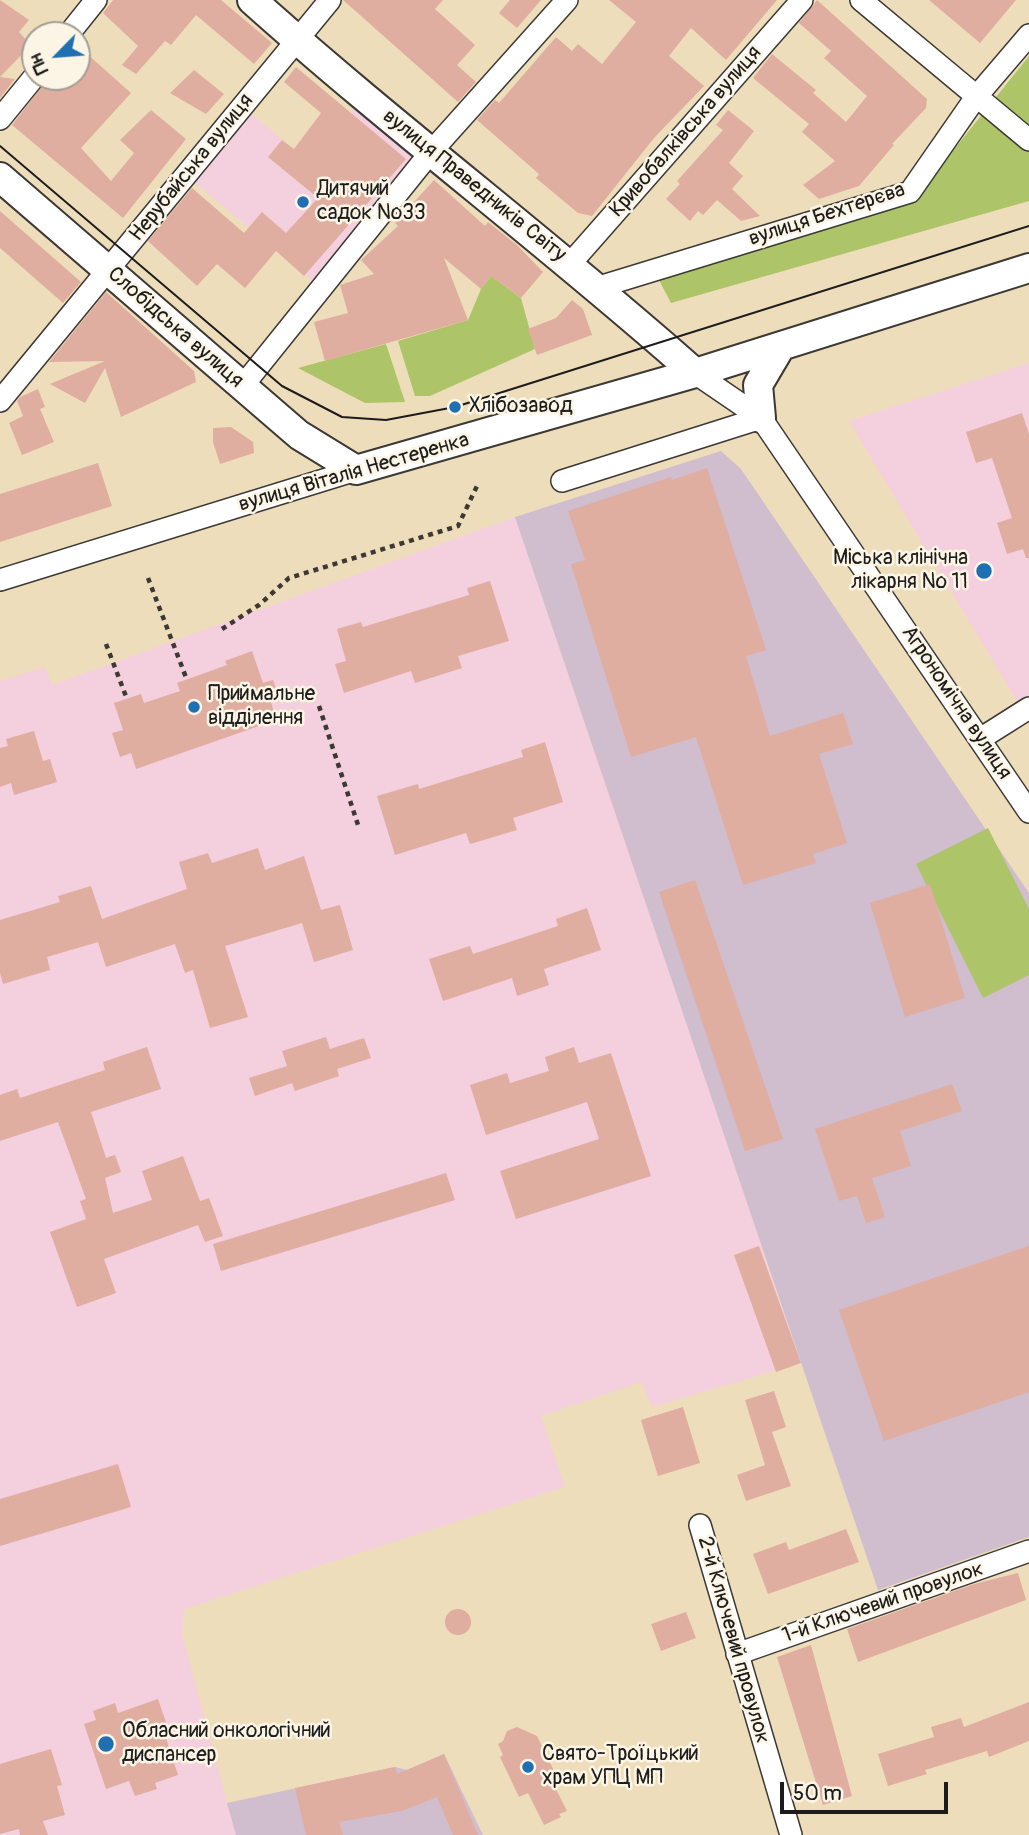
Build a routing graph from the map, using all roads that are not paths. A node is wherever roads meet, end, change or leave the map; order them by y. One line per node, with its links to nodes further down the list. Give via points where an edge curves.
1 (96, 0): 7 (street)
2 (252, 0): 9 (main road, вулиця Праведників Світу)
3 (330, 0): 9 (street, Нерубайська вулиця)
4 (567, 0): 14 (street)
5 (802, 0): 16 (street, Кривобалківська вулиця)
6 (861, 0): 11 (street)
7 (79, 21)
8 (1029, 34): 11 (street, вулиця Бехтерєва)
9 (296, 40): 14 (main road, вулиця Праведників Світу); 18 (street, Нерубайська вулиця)
10 (23, 91): 12 (street)
11 (976, 97): 13 (street); 19 (street, вулиця Бехтерєва, via 910,192)
12 (0, 120)
13 (1029, 140)
14 (430, 153): 16 (main road, вулиця Праведників Світу); 22 (street)
15 (0, 177): 18 (main road, Слобідська вулиця)
16 (570, 264): 19 (main road, вулиця Праведників Світу)
17 (1029, 268): 20 (main road, вулиця Віталія Нестеренка)
18 (108, 270): 22 (main road, Слобідська вулиця); 23 (street, Нерубайська вулиця)
19 (599, 287): 21 (main road, вулиця Праведників Світу)
20 (781, 346): 21 (main road, вулиця Віталія Нестеренка); 24 (main road, via 758,385)
21 (695, 373): 24 (street, Агрономічна вулиця); 25 (main road, вулиця Віталія Нестеренка)
22 (241, 387): 25 (main road, Слобідська вулиця, via 299,435)
23 (0, 401)
24 (761, 418): 26 (street); 29 (street, Агрономічна вулиця)
25 (356, 470): 27 (street, вулиця Віталія Нестеренка)
26 (562, 481)
27 (0, 580)
28 (1029, 708): 29 (street)
29 (980, 739): 30 (street, Агрономічна вулиця)
30 (1029, 811)
31 (699, 1525): 33 (street, 2-й Ключевий провулок)
32 (1029, 1552): 33 (street, 1-й Ключевий провулок)
33 (737, 1654): 34 (street, 2-й Ключевий провулок)
34 (791, 1835)

